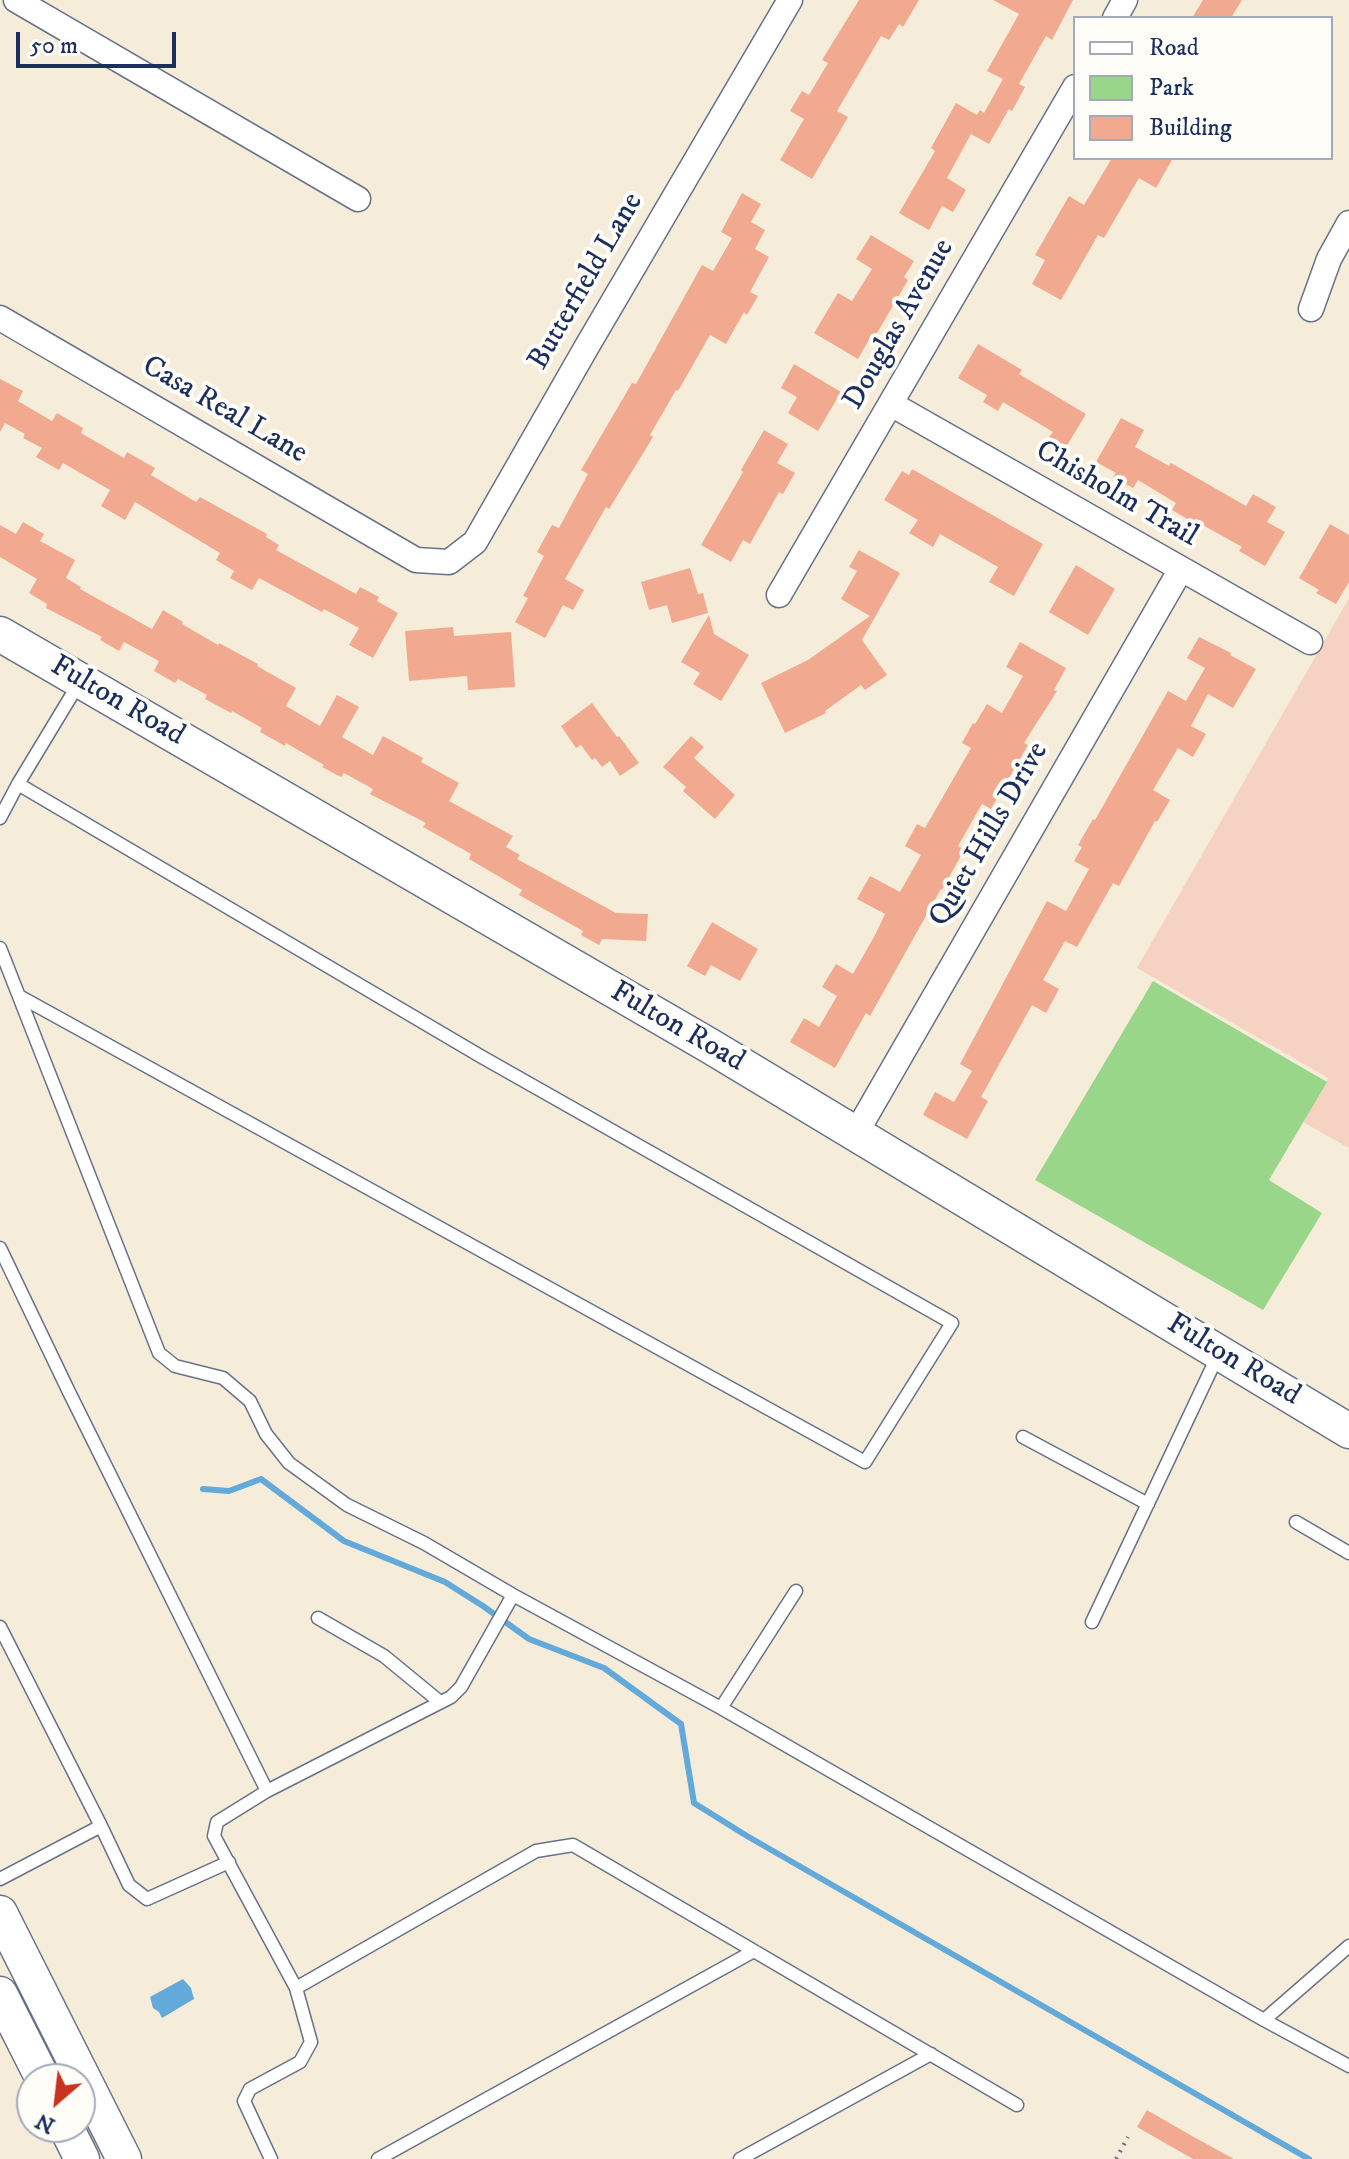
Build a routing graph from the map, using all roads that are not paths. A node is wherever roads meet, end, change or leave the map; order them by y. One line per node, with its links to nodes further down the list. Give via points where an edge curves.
1 (16, 0): 4 (street)
2 (790, 0): 9 (street, Butterfield Lane, via 475,542 449,562)
3 (1073, 90): 8 (street, Douglas Avenue)
4 (358, 199)
5 (1349, 223): 6 (street)
6 (1311, 309)
7 (0, 318): 9 (street, Casa Real Lane)
8 (891, 404): 10 (street, Chisholm Trail); 11 (street, Douglas Avenue)
9 (416, 560)
10 (1181, 569): 13 (street, Chisholm Trail); 19 (street, Quiet Hills Drive)
11 (779, 595)
12 (0, 634): 14 (street, Fulton Road)
13 (1310, 642)
14 (81, 682): 15 (lane); 19 (street, Fulton Road)
15 (18, 784): 16 (lane); 18 (lane, via 482,1057 952,1323 865,1462)
16 (0, 818)
17 (0, 948): 18 (lane)
18 (19, 996): 28 (lane, via 159,1353 175,1366 223,1378 250,1401 266,1434 289,1463 347,1505)
19 (856, 1133): 21 (street, Fulton Road)
20 (0, 1248): 34 (lane)
21 (1219, 1352): 22 (street, Fulton Road); 24 (lane)
22 (1349, 1431)
23 (1023, 1437): 24 (lane)
24 (1148, 1504): 30 (lane)
25 (1296, 1522): 26 (lane)
26 (1349, 1553)
27 (796, 1591): 33 (lane)
28 (513, 1595): 32 (lane, via 461,1687); 33 (lane)
29 (318, 1618): 32 (lane, via 384,1656)
30 (1092, 1622)
31 (0, 1627): 35 (lane)
32 (440, 1702): 34 (lane)
33 (721, 1708): 43 (lane)
34 (267, 1791): 36 (lane, via 217,1822 214,1836)
35 (101, 1826): 36 (lane, via 129,1885 147,1899); 37 (lane)
36 (229, 1862): 41 (lane)
37 (0, 1879)
38 (0, 1913): 48 (street)
39 (1349, 1946): 43 (lane)
40 (754, 1951): 41 (lane, via 573,1845 536,1851); 44 (lane); 50 (lane)
41 (296, 1988): 49 (lane, via 311,2042 300,2062 250,2089 244,2101)
42 (0, 1994): 45 (street)
43 (1264, 2020): 46 (lane)
44 (931, 2054): 47 (lane); 51 (lane)
45 (35, 2063)
46 (1349, 2066)
47 (1017, 2105)
48 (124, 2159)
49 (271, 2159)
50 (378, 2159)
51 (740, 2159)

